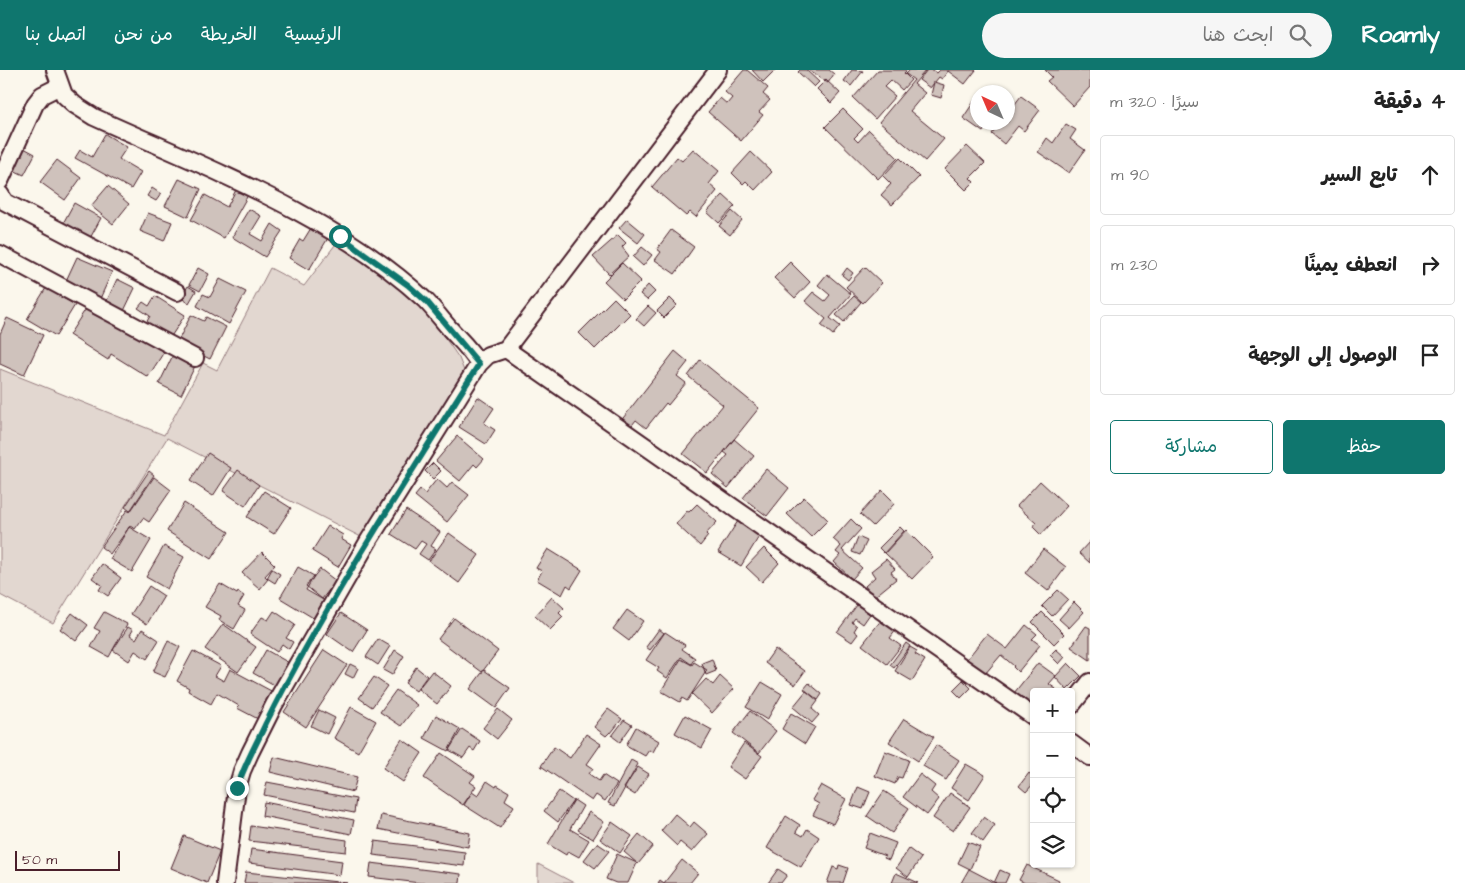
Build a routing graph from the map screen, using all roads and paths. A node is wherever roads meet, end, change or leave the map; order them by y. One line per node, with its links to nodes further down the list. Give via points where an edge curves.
1 (718, 70): 7 (street)
2 (58, 78): 3 (street, via 35,104); 9 (street, via 64,96 94,117 280,201 340,236 427,302)
3 (0, 181)
4 (0, 194): 6 (street, via 5,202)
5 (0, 254): 8 (street)
6 (177, 292)
7 (506, 348): 9 (street, via 488,355); 12 (street)
8 (194, 358)
9 (479, 364): 15 (street, via 368,540 250,753 237,788)
10 (1090, 682): 11 (street)
11 (1075, 701)
12 (1030, 714)
13 (1075, 746): 14 (street)
14 (1090, 757)
15 (225, 883)

